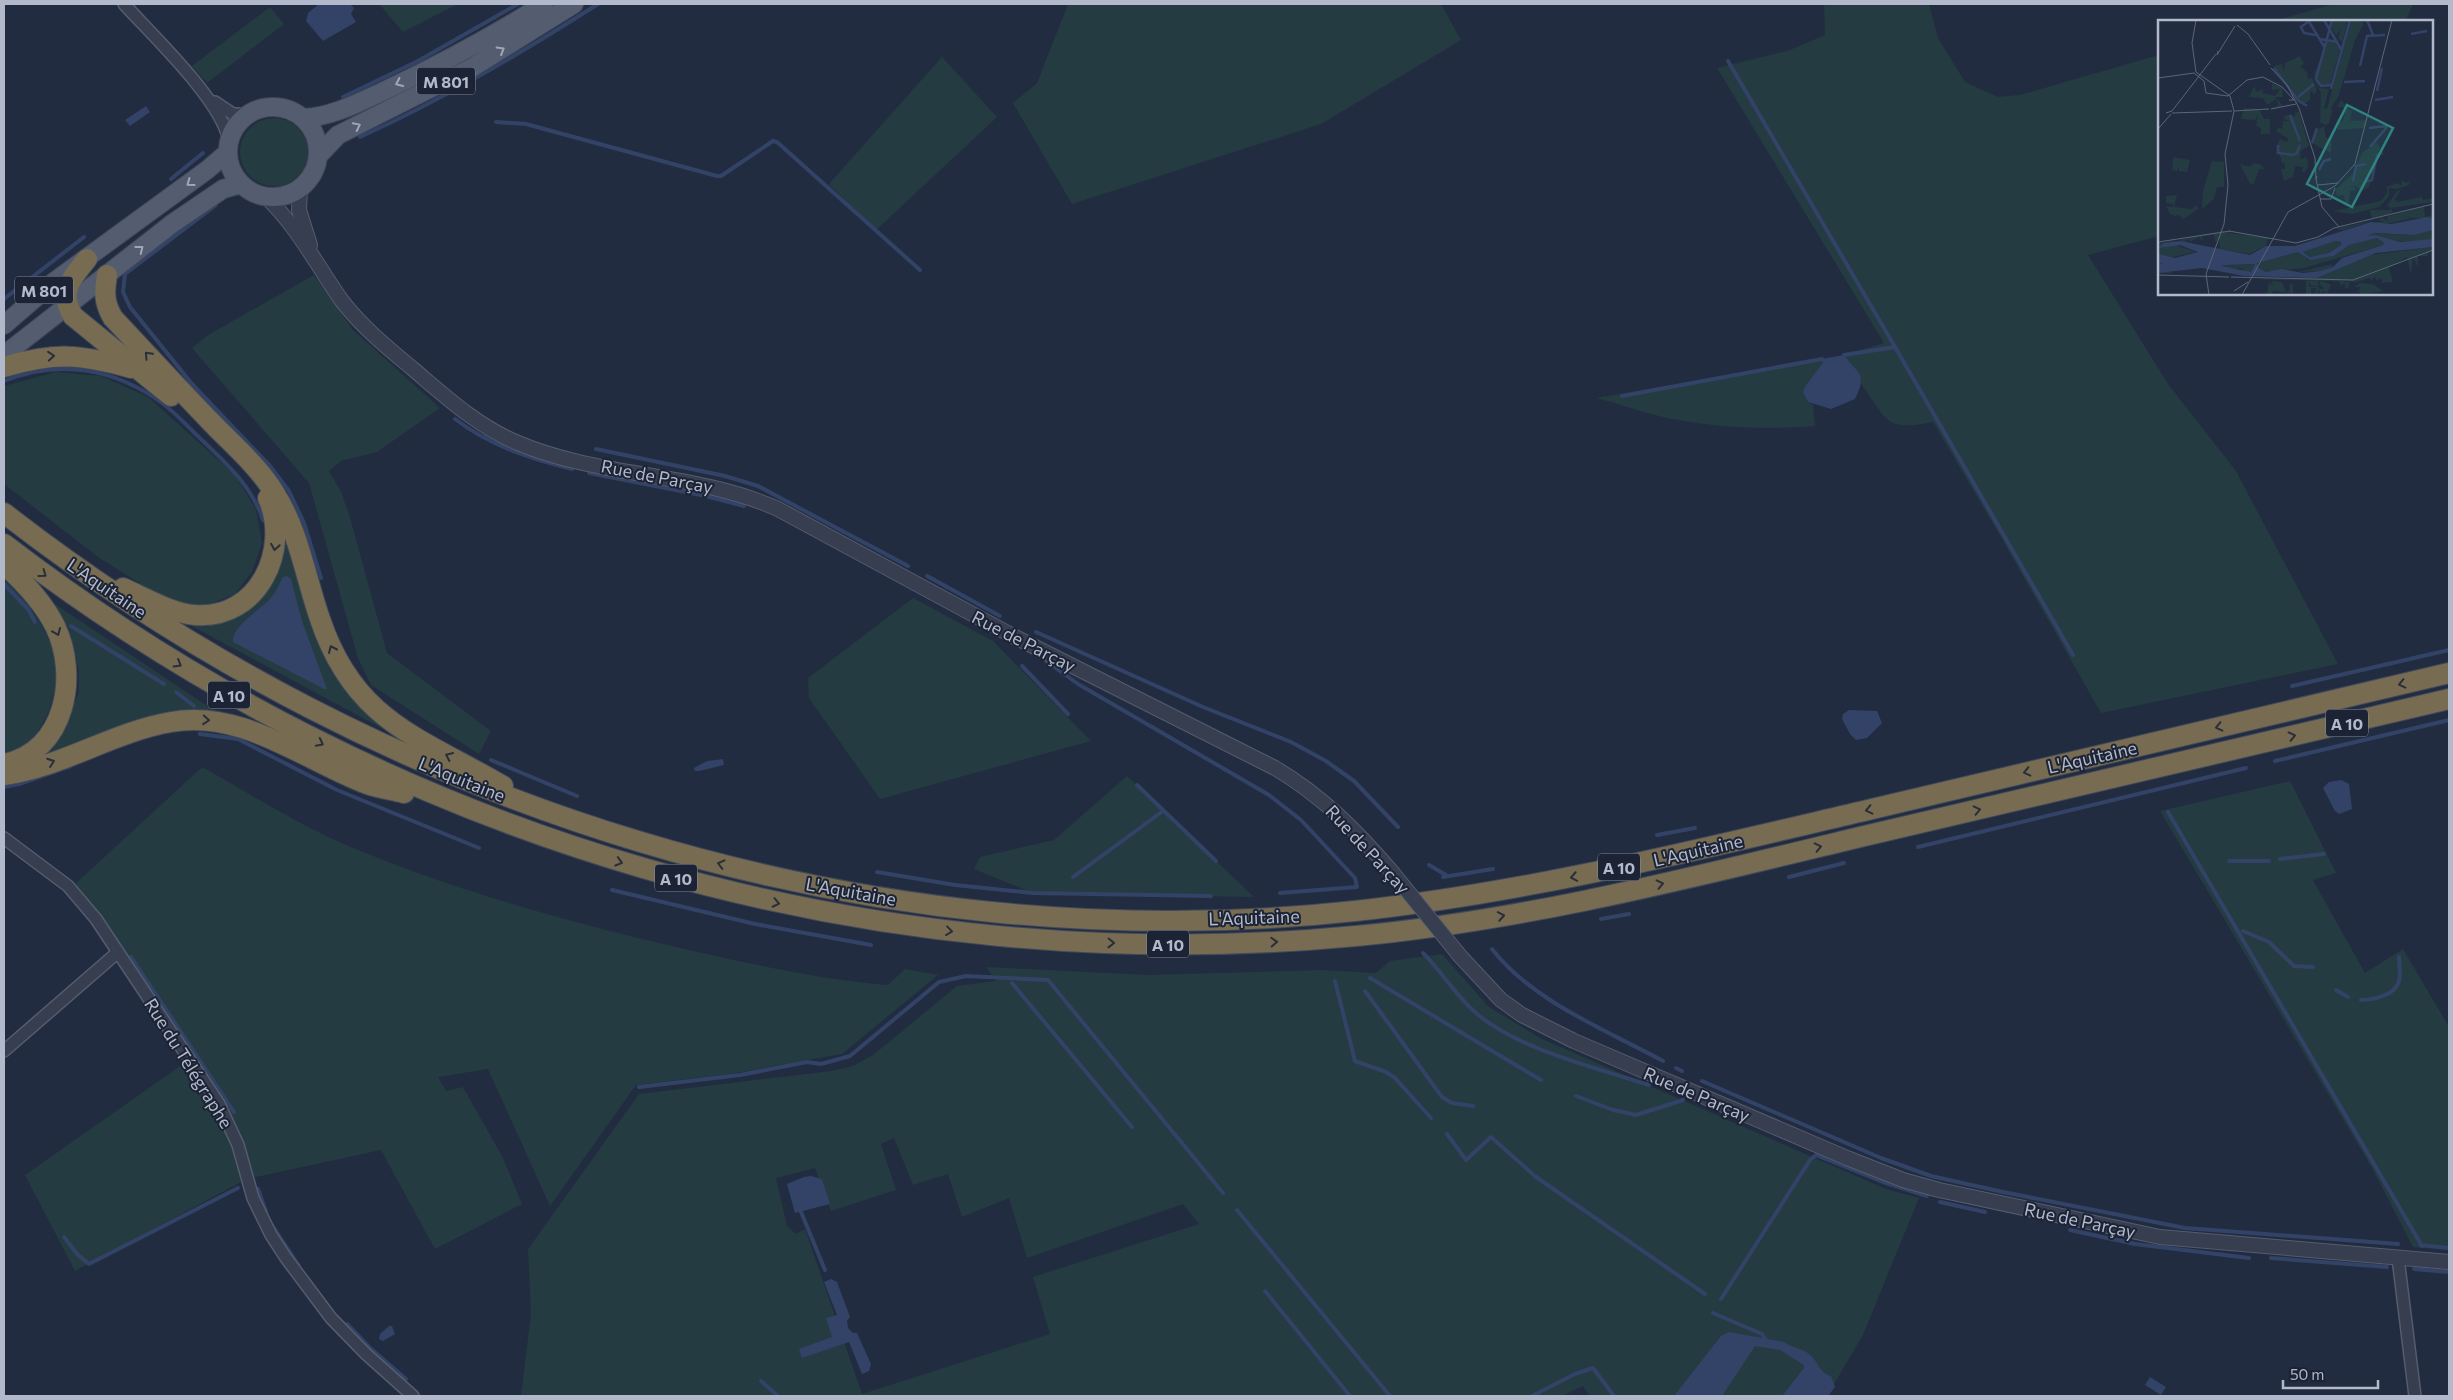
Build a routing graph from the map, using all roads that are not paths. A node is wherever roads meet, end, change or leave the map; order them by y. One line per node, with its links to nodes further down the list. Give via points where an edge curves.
1 (124, 4): 4 (street)
2 (544, 4): 6 (main road, M 801, one-way to 6, via 486,40 416,76 328,114)
3 (574, 4): 8 (main road, M 801, one-way to 3, via 338,135 473,66)
4 (202, 91): 5 (street, via 226,111); 7 (street, via 221,116)
5 (249, 114): 6 (main road, via 262,108 277,107 291,110); 7 (main road, M 801, via 237,125)
6 (303, 118): 8 (main road, via 313,131)
7 (229, 146): 9 (main road, via 233,173); 13 (main road, M 801, one-way to 13, via 207,170)
8 (319, 155): 10 (main road, M 801, via 313,174)
9 (241, 184): 11 (main road); 14 (main road, M 801, one-way to 9, via 208,198)
10 (300, 189): 11 (main road, via 280,197); 12 (street, Rue de Parçay, via 299,210)
11 (266, 197): 12 (street, Rue de Parçay)
12 (314, 255): 33 (street, Rue de Parçay, bridge, via 342,301 383,344 446,398 491,430 547,454 713,486 778,509 1305,786 1339,814 1501,1000 1574,1041 1831,1151 1903,1180 1939,1190 2160,1237)
13 (87, 259): 15 (highway, via 68,286); 16 (main road, M 801, via 55,281)
14 (107, 275): 15 (main road, M 801); 29 (highway, one-way to 14, via 408,734 387,720 354,688 328,642 293,529 275,494 254,466 113,318 105,298)
15 (67, 306): 17 (main road, M 801); 19 (highway, via 83,325)
16 (4, 325)
17 (4, 355)
18 (4, 367): 19 (highway, one-way to 19, via 34,358 77,356 93,357)
19 (140, 371): 23 (highway, one-way to 23, via 208,429 260,485 275,521 276,541 270,567 246,600 206,616 173,611)
20 (4, 513): 23 (highway, L'Aquitaine / A 10)
21 (4, 544): 28 (highway, L'Aquitaine / A 10, one-way to 28, via 105,618 211,684 336,751)
22 (4, 564): 26 (highway, one-way to 26, via 49,615 61,641 67,677 64,703 51,732 30,752)
23 (74, 566): 29 (highway, L'Aquitaine / A 10, via 182,638 303,706 428,766)
24 (2449, 673): 29 (highway, L'Aquitaine / A 10, one-way to 29, via 1595,873 1449,899 1300,915 1203,919 1104,918 910,901 813,885 716,863)
25 (2449, 699): 28 (highway, L'Aquitaine / A 10, one-way to 25, via 662,875 758,899 884,922 1073,942 1203,944 1283,941 1360,936 1453,924 1600,897)
26 (4, 764)
27 (4, 775): 28 (highway, one-way to 28, via 44,765 150,726 193,719 250,730 368,784)
28 (474, 812)
29 (553, 814)
30 (4, 838): 31 (street, Rue du Télégraphe, via 68,886)
31 (118, 952): 32 (street); 35 (street, Rue du Télégraphe, via 219,1104 238,1145 253,1198 264,1223 301,1280 331,1318)
32 (4, 1051)
33 (2398, 1258): 34 (street, Rue de Parçay); 36 (street)
34 (2449, 1262)
35 (413, 1396)
36 (2416, 1396)

